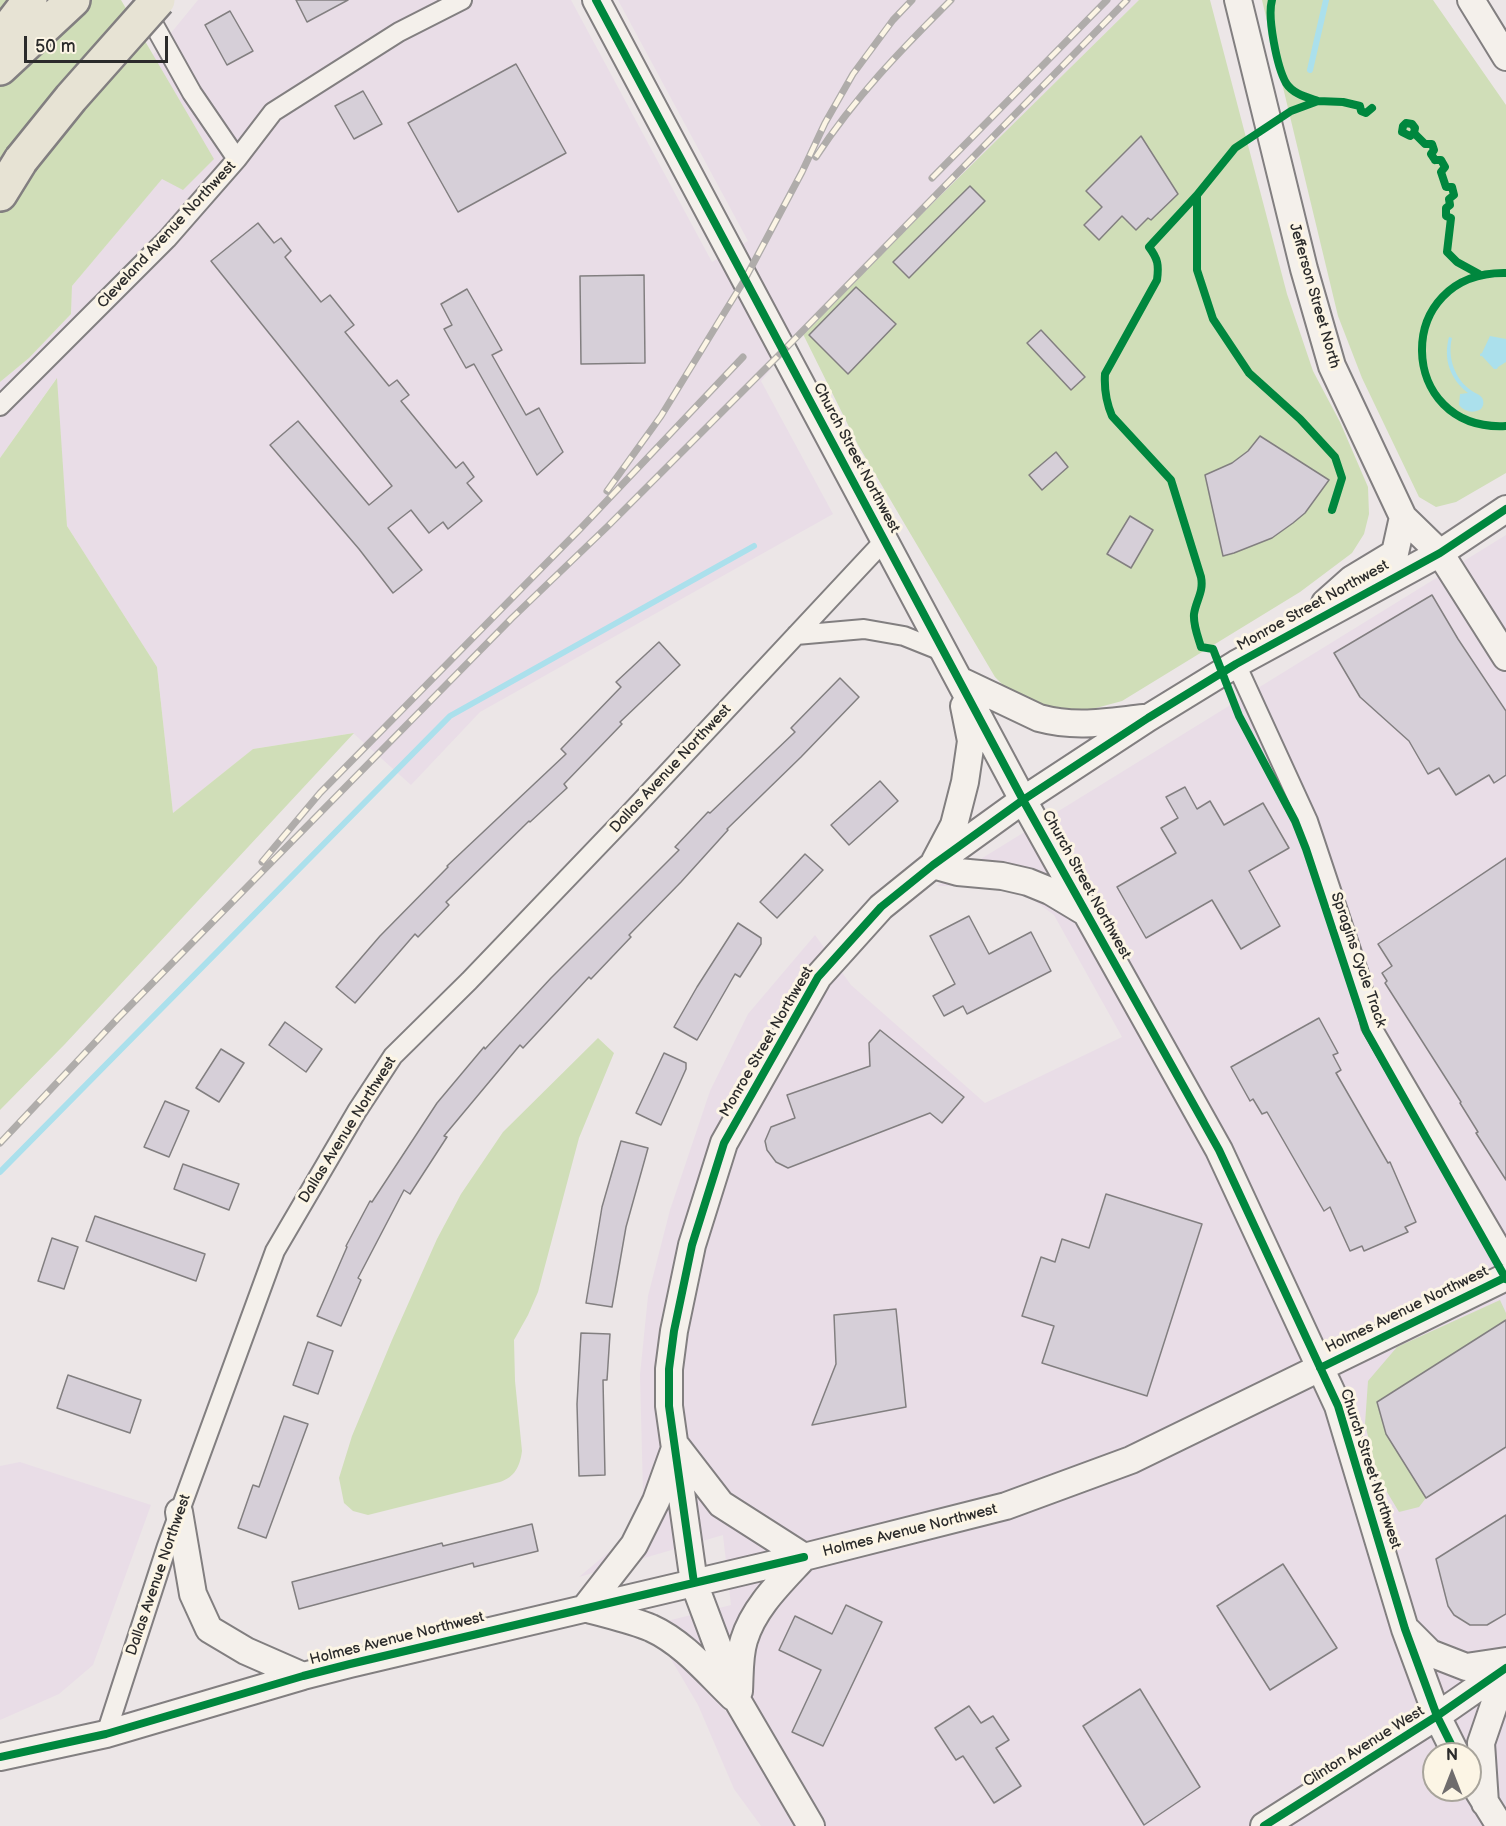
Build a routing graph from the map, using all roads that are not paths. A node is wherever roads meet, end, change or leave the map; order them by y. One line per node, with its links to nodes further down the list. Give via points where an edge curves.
1 (30, 0): 9 (highway)
2 (73, 0): 11 (highway)
3 (141, 0): 12 (street, via 192,93)
4 (158, 0): 13 (highway, bridge)
5 (462, 0): 12 (street, Cleveland Avenue Northwest, via 399,32 273,112)
6 (596, 0): 19 (street, Church Street Northwest)
7 (1238, 0): 18 (street, Jefferson Street North, via 1332,366)
8 (1471, 0): 10 (street)
9 (0, 39)
10 (1506, 57)
11 (0, 68)
12 (237, 159): 16 (street, Cleveland Avenue Northwest, via 167,239)
13 (21, 160): 14 (highway); 15 (highway)
14 (0, 187)
15 (0, 194)
16 (0, 406)
17 (1506, 509): 20 (street, Monroe Street Northwest)
18 (1403, 517): 20 (street, Jefferson Street North); 21 (street, via 1395,552 1352,579)
19 (884, 541): 22 (street, Dallas Avenue Northwest); 23 (street, Church Street Northwest)
20 (1440, 552): 21 (street, Monroe Street Northwest); 24 (street, Jefferson Street North)
21 (1296, 630): 25 (street, Monroe Street Northwest)
22 (796, 635): 23 (street, via 864,629 904,636); 35 (street, Dallas Avenue Northwest, via 629,814 393,1056 274,1251)
23 (944, 652): 26 (street, Church Street Northwest)
24 (1506, 657)
25 (1236, 664): 27 (street, Monroe Street Northwest); 31 (street, via 1308,821 1360,977 1371,1026)
26 (959, 680): 27 (street, via 1053,722 1083,725); 28 (street, Church Street Northwest); 29 (street, via 971,741 954,825)
27 (1148, 718): 28 (street, Monroe Street Northwest)
28 (1023, 800): 29 (street, Monroe Street Northwest); 30 (street, Church Street Northwest)
29 (933, 865): 30 (street, via 1028,882); 34 (street, Monroe Street Northwest, via 881,907 818,978 724,1143 692,1245 674,1331 669,1406)
30 (1086, 912): 33 (street, Church Street Northwest, via 1219,1150)
31 (1506, 1256)
32 (1506, 1277): 33 (street, Holmes Avenue Northwest)
33 (1320, 1368): 36 (street, Holmes Avenue Northwest, via 1093,1475 1006,1506); 39 (street, Church Street Northwest, via 1338,1406)
34 (676, 1446): 36 (street, via 721,1504); 37 (street, Monroe Street Northwest); 38 (street, via 656,1501 634,1545)
35 (179, 1512): 42 (street, via 193,1594 209,1629 246,1651); 46 (street, Dallas Avenue Northwest)
36 (804, 1557): 37 (street, Holmes Avenue Northwest); 44 (street, via 755,1615 744,1640)
37 (694, 1583): 38 (street, Holmes Avenue Northwest); 44 (street, Monroe Street Northwest)
38 (585, 1608): 42 (street, Holmes Avenue Northwest); 44 (street, via 651,1628 674,1642)
39 (1405, 1629): 40 (street, via 1430,1653 1466,1667); 45 (street, Church Street Northwest)
40 (1506, 1661)
41 (1506, 1668): 45 (street, Clinton Avenue West)
42 (303, 1676): 46 (street, Holmes Avenue Northwest)
43 (1506, 1683): 50 (street, via 1481,1743)
44 (739, 1703): 51 (street, Monroe Street Northwest)
45 (1437, 1716): 47 (street, Church Street Northwest); 52 (street, Clinton Avenue West)
46 (106, 1734): 48 (street, Holmes Avenue Northwest)
47 (1450, 1742)
48 (0, 1757)
49 (1482, 1798): 50 (street)
50 (1485, 1803): 53 (street)
51 (812, 1826)
52 (1264, 1826)
53 (1500, 1826)

